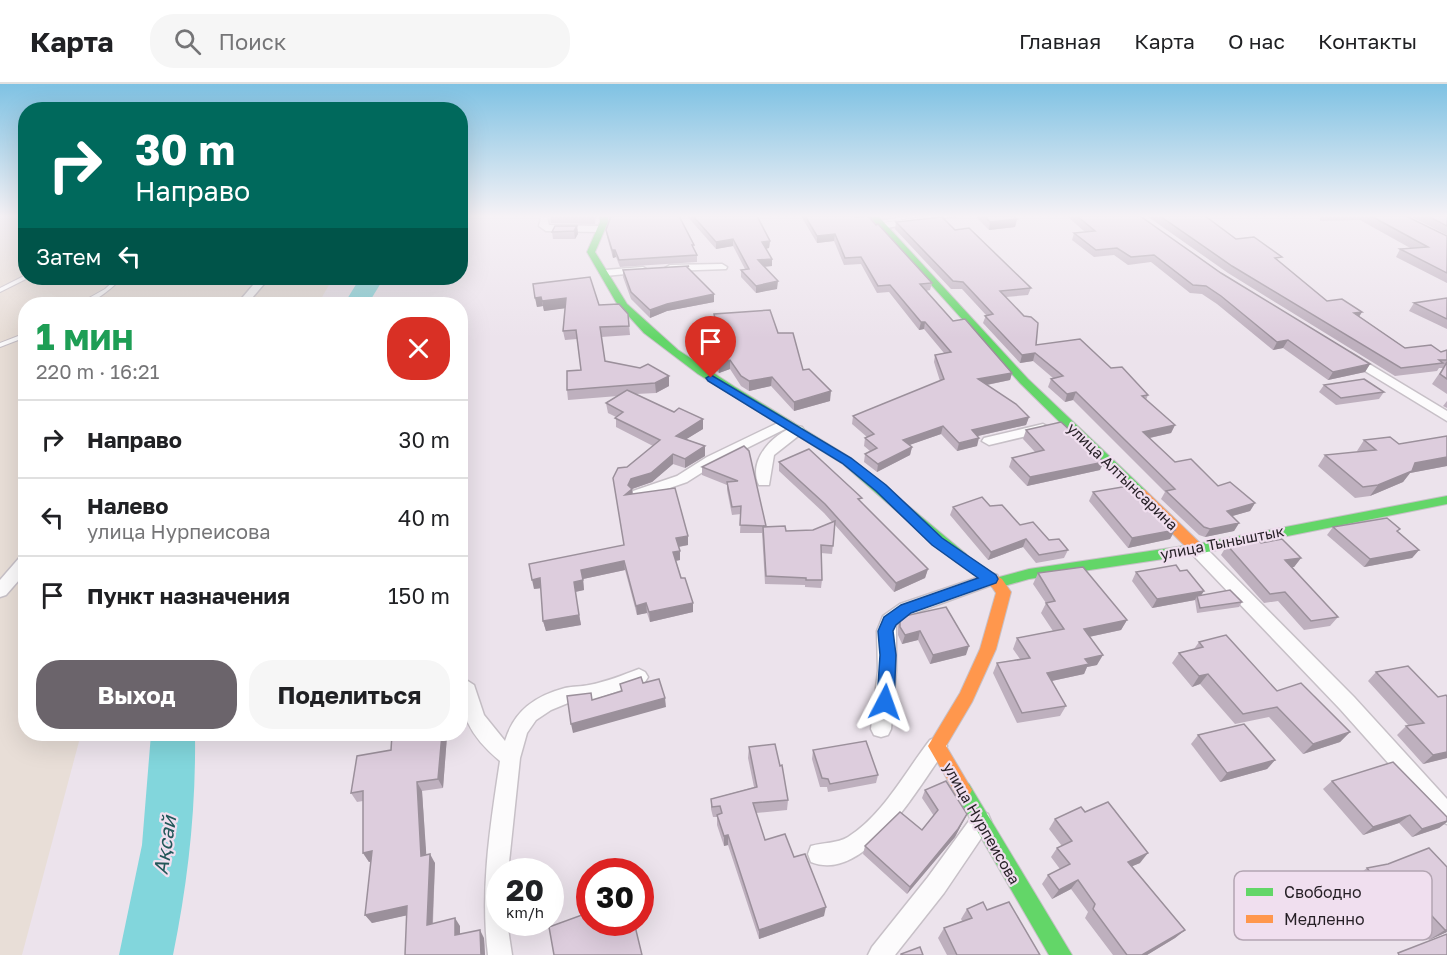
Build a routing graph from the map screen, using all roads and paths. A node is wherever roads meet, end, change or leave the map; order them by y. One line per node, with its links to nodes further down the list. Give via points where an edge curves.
1 (594, 257): 4 (street)
2 (910, 257): 15 (street, улица Алтынсарина)
3 (722, 267): 4 (street)
4 (605, 273): 16 (street, via 622,304 651,335 711,378)
5 (18, 281): 8 (lane)
6 (112, 285): 9 (lane)
7 (258, 285): 10 (street)
8 (0, 290)
9 (94, 297)
10 (248, 297)
11 (18, 337): 12 (lane)
12 (0, 345)
13 (1340, 350): 14 (street)
14 (1447, 417)
15 (1066, 422): 17 (street); 21 (street, улица Алтынсарина)
16 (792, 426): 18 (street, via 765,456); 19 (street, via 712,459 682,479); 23 (street, via 847,460 937,541)
17 (989, 441)
18 (764, 482)
19 (638, 494)
20 (1447, 500): 21 (street, улица Тыныштык)
21 (1197, 549): 23 (street, улица Тыныштык); 30 (street, улица Алтынсарина, via 1347,703)
22 (18, 570): 24 (street)
23 (994, 581): 27 (street, via 915,605 889,621); 28 (street, улица Нурпеисова, via 1004,592 988,649)
24 (0, 591)
25 (639, 677): 29 (street, via 544,704 529,714 518,730)
26 (468, 690): 29 (street, via 469,703 485,736)
27 (881, 729)
28 (938, 746): 31 (street, улица Нурпеисова); 32 (street, via 862,840 843,851)
29 (510, 758): 33 (street, via 495,882)
30 (1447, 814)
31 (981, 821): 34 (street); 35 (street, улица Нурпеисова)
32 (819, 854)
33 (500, 955)
34 (880, 955)
35 (1060, 955)

